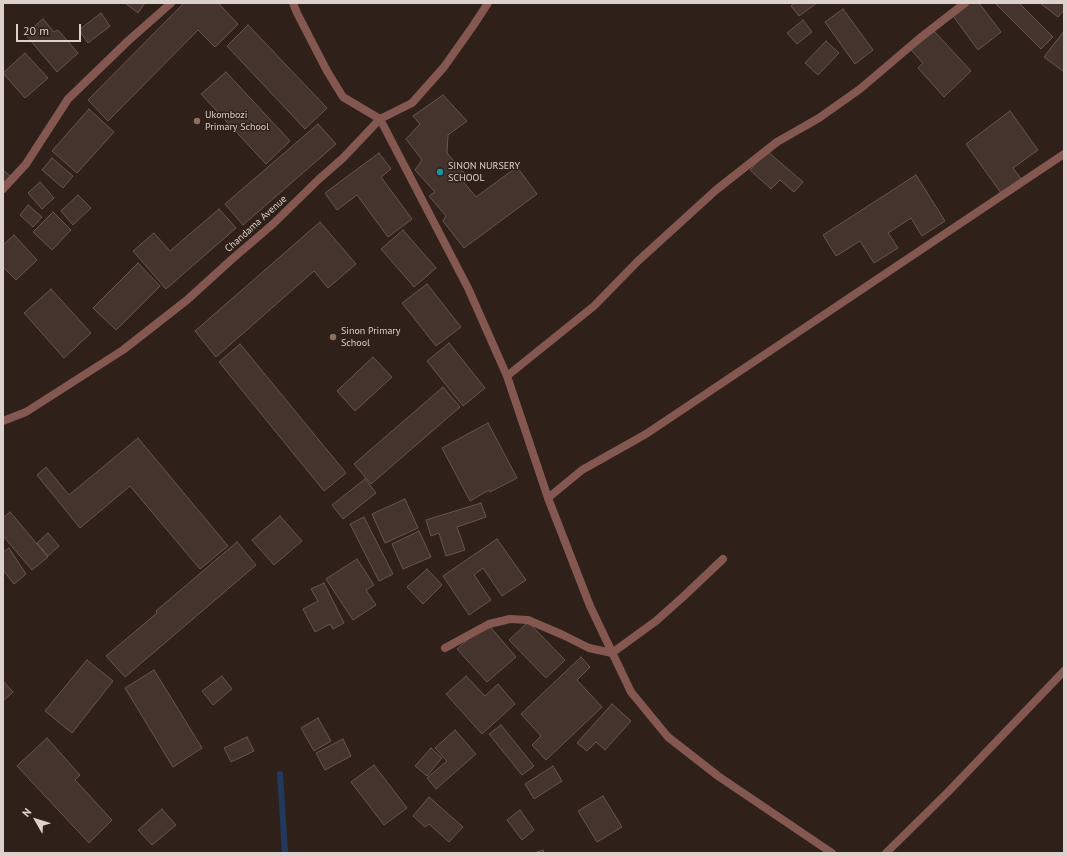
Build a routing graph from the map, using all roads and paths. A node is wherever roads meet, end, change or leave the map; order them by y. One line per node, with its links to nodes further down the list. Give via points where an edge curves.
1 (171, 3): 7 (street, via 68,99 26,164)
2 (293, 3): 5 (street, via 343,97)
3 (488, 3): 5 (street, Chandama Avenue, via 444,67 412,103)
4 (965, 3): 8 (street, via 860,89 819,118 777,142 716,190 638,261 594,306)
5 (380, 119): 8 (street, via 468,288); 9 (street, Chandama Avenue, via 344,158 187,300 117,354 26,412)
6 (1064, 154): 10 (street, via 646,434 582,470)
7 (3, 189)
8 (507, 376): 10 (street)
9 (3, 421)
10 (548, 498): 13 (street, via 590,606)
11 (723, 559): 13 (street, via 656,621)
12 (445, 648): 13 (street, via 489,624 510,619 528,620 589,648)
13 (612, 653): 15 (street, via 631,692 668,736 718,776)
14 (1064, 671): 16 (street)
15 (832, 853)
16 (886, 853)

